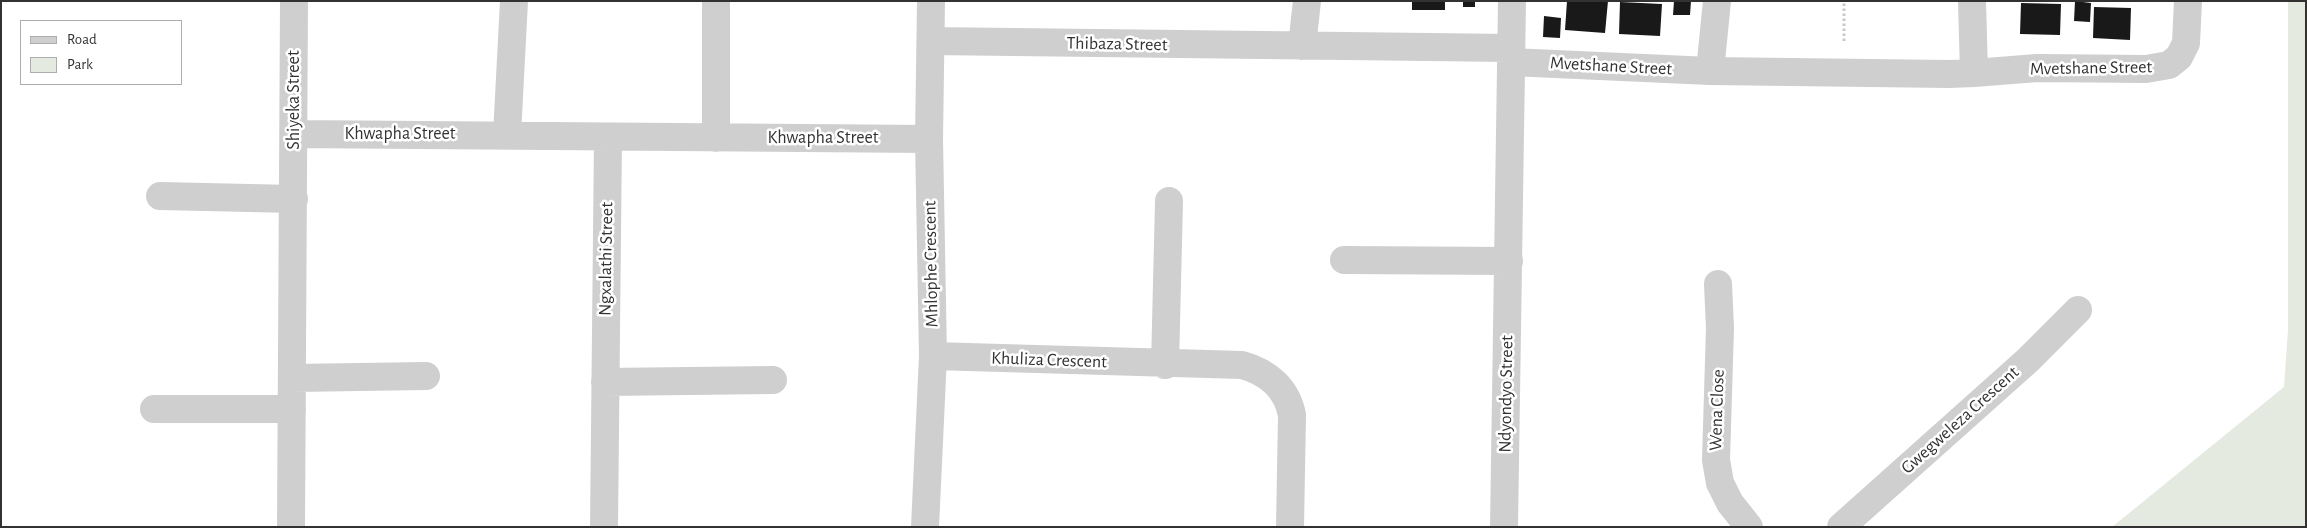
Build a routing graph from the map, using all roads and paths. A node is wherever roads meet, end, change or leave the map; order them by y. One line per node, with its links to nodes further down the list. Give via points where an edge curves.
1 (294, 1): 17 (street, Shiyeka Street)
2 (514, 1): 18 (street)
3 (716, 1): 20 (street)
4 (931, 1): 11 (street, Mhlophe Crescent)
5 (1307, 1): 12 (street)
6 (1512, 1): 13 (street, Ndyondyo Street)
7 (1717, 1): 14 (street)
8 (1844, 1): 16 (path)
9 (1972, 1): 15 (street)
10 (2188, 1): 15 (street, Mvetshane Street, via 2186,43 2179,57 2169,65 2146,69 2038,68)
11 (931, 41): 12 (street, Thibaza Street); 21 (street, Mhlophe Crescent)
12 (1302, 46): 13 (street, Thibaza Street)
13 (1511, 55): 14 (street, Mvetshane Street); 26 (street, Ndyondyo Street)
14 (1710, 71): 16 (street, Mvetshane Street)
15 (1974, 72): 16 (street, Mvetshane Street)
16 (1843, 73)
17 (294, 134): 18 (street, Khwapha Street); 23 (street, Shiyeka Street)
18 (507, 135): 19 (street, Khwapha Street)
19 (608, 137): 20 (street, Khwapha Street); 34 (street, Ngxalathi Street)
20 (716, 138): 21 (street, Khwapha Street)
21 (929, 139): 29 (street, Mhlophe Crescent)
22 (160, 196): 23 (street)
23 (294, 199): 32 (street, Shiyeka Street)
24 (1169, 201): 30 (street)
25 (1344, 260): 26 (street)
26 (1509, 261): 41 (street, Ndyondyo Street)
27 (1718, 284): 42 (street, Wena Close, via 1716,460 1720,483 1730,503)
28 (2078, 310): 43 (street, Gwegweleza Crescent, via 2028,360)
29 (933, 356): 30 (street, Khuliza Crescent); 39 (street, Mhlophe Crescent)
30 (1165, 365): 40 (street, Khuliza Crescent, via 1242,365 1255,368 1276,382 1288,398 1292,415)
31 (426, 376): 32 (street)
32 (293, 378): 36 (street, Shiyeka Street)
33 (773, 380): 34 (street)
34 (605, 382): 38 (street, Ngxalathi Street)
35 (154, 409): 36 (street)
36 (292, 409): 37 (street, Shiyeka Street)
37 (291, 527)
38 (604, 527)
39 (926, 527)
40 (1290, 527)
41 (1504, 527)
42 (1749, 527)
43 (1840, 527)

